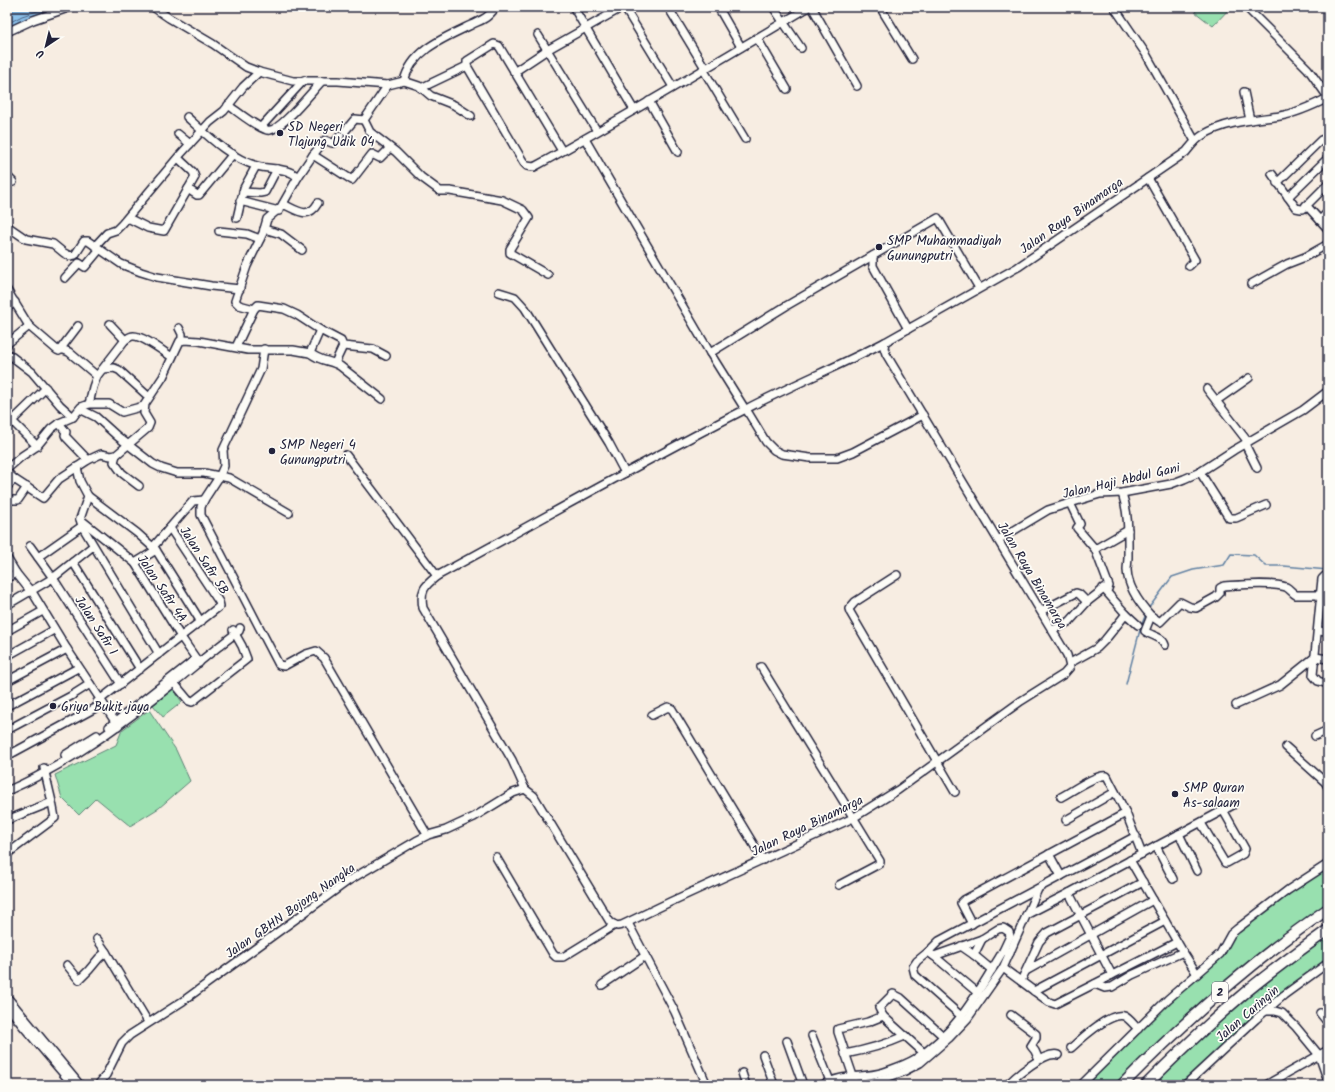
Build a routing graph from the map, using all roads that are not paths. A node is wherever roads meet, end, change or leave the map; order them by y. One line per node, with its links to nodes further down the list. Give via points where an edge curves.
1 (71, 7): 16 (street)
2 (153, 7): 25 (street, via 246,67)
3 (496, 7): 29 (street, via 486,19 429,46 410,65)
4 (623, 7): 15 (street); 32 (street)
5 (668, 7): 24 (street)
6 (718, 7): 19 (street)
7 (773, 7): 14 (street)
8 (808, 7): 14 (street)
9 (812, 7): 31 (street)
10 (880, 7): 22 (street)
11 (1114, 7): 50 (street, via 1146,54)
12 (1246, 7): 36 (street, via 1308,69)
13 (575, 10): 15 (street)
14 (783, 22): 18 (street); 20 (street)
15 (585, 28): 21 (street); 39 (street)
16 (7, 32)
17 (538, 35): 21 (street)
18 (758, 38): 19 (street); 34 (street)
19 (741, 47): 24 (street)
20 (801, 48)
21 (547, 50): 26 (street); 46 (street)
22 (912, 59)
23 (467, 66): 26 (street, via 468,60 494,44 499,46); 33 (street); 54 (street, via 527,166 534,167)
24 (704, 69): 32 (street); 49 (street)
25 (259, 72): 27 (street, via 287,80); 38 (street)
26 (514, 72): 54 (street)
27 (304, 80): 28 (street); 44 (street)
28 (322, 80): 30 (street); 44 (street, via 279,126 270,131)
29 (404, 81): 30 (street); 33 (street)
30 (388, 85): 42 (street)
31 (857, 86)
32 (673, 87): 37 (street)
33 (421, 88): 40 (street, via 431,96 454,105)
34 (787, 89)
35 (1244, 92): 43 (street)
36 (1328, 97): 43 (street, Jalan Raya Binamarga, via 1296,113)
37 (649, 101): 39 (street); 55 (street)
38 (228, 105): 44 (street); 45 (street)
39 (634, 110): 46 (street)
40 (471, 116)
41 (188, 117): 45 (street)
42 (364, 120): 53 (street, via 370,132); 57 (street, via 355,119 334,143 325,140)
43 (1250, 120): 50 (street, Jalan Raya Binamarga, via 1210,131)
44 (261, 127)
45 (202, 131): 52 (street); 56 (street)
46 (597, 131): 48 (street)
47 (178, 134): 52 (street)
48 (585, 139): 54 (street); 117 (street)
49 (745, 139)
50 (1196, 141): 65 (street, Jalan Raya Binamarga, via 1186,152)
51 (1328, 142): 67 (street, via 1321,140)
52 (190, 144): 58 (street)
53 (390, 148): 57 (street, via 380,158 372,154 352,180); 91 (street, via 440,191 502,200 523,210 529,218 510,253)
54 (562, 151)
55 (678, 152)
56 (233, 154): 60 (street); 69 (street, via 199,195)
57 (313, 155): 64 (street)
58 (178, 158): 69 (street, via 194,174); 78 (street)
59 (1328, 158): 71 (street)
60 (256, 166): 61 (street); 70 (street)
61 (277, 169): 64 (street); 70 (street, via 265,192)
62 (1272, 174): 67 (street)
63 (7, 176): 66 (street)
64 (298, 177): 74 (street)
65 (1148, 178): 90 (street, via 1195,260); 94 (street, Jalan Raya Binamarga, via 1018,267)
66 (14, 182)
67 (1277, 183): 71 (street)
68 (1328, 184): 75 (street)
69 (188, 190): 78 (street, via 164,231 148,228)
70 (243, 192): 72 (street)
71 (1288, 197): 75 (street, via 1298,209 1303,209)
72 (240, 201): 76 (street); 79 (street)
73 (318, 202): 74 (street, via 308,213)
74 (283, 204): 76 (street)
75 (1306, 205): 80 (street)
76 (278, 211): 82 (street, via 267,219)
77 (1328, 212): 80 (street)
78 (128, 218): 87 (street, via 119,227 107,233)
79 (237, 218)
80 (1320, 220): 83 (street)
81 (7, 227): 87 (street, via 29,240 53,244 70,256 75,255 85,240)
82 (264, 229): 85 (street); 88 (street, via 281,234)
83 (1328, 229)
84 (219, 231): 85 (street, via 248,234)
85 (260, 239): 95 (street, via 247,266)
86 (1328, 244): 93 (street)
87 (98, 247): 92 (street, via 85,267 79,263); 95 (street, via 126,266 148,274)
88 (302, 250)
89 (874, 256): 94 (street, via 938,218); 105 (street, via 874,266); 117 (street)
90 (1189, 266)
91 (548, 274)
92 (65, 278)
93 (1251, 284)
94 (978, 288): 105 (street, Jalan Raya Binamarga)
95 (240, 289): 100 (street, via 236,303)
96 (7, 290): 98 (street)
97 (499, 292): 148 (street, via 515,297 525,308)
98 (15, 302): 99 (street); 102 (street)
99 (7, 308)
100 (254, 309): 106 (street, via 258,305 284,309); 112 (street)
101 (110, 324): 107 (street)
102 (29, 326): 110 (street); 114 (street)
103 (78, 326): 114 (street)
104 (179, 328): 108 (street)
105 (908, 329): 109 (street, Jalan Raya Binamarga)
106 (320, 330): 111 (street, via 341,341); 116 (street)
107 (125, 340): 119 (street, via 137,336); 121 (street)
108 (182, 340): 112 (street, via 199,340); 119 (street)
109 (885, 342): 133 (street); 134 (street, Jalan Raya Binamarga, via 886,354)
110 (7, 344)
111 (343, 346): 118 (street, via 373,349); 120 (street)
112 (236, 348): 113 (street)
113 (264, 349): 116 (street); 150 (street, via 261,369 222,450 224,466)
114 (59, 350): 122 (street, via 69,352)
115 (7, 353): 124 (street, via 32,372)
116 (310, 353): 120 (street, via 320,360)
117 (710, 353): 133 (street)
118 (386, 356)
119 (172, 357): 127 (street, via 163,377)
120 (335, 363): 128 (street)
121 (103, 369): 122 (street); 127 (street, via 120,370)
122 (97, 376): 130 (street)
123 (1249, 378): 129 (street)
124 (46, 388): 135 (street); 137 (street)
125 (1207, 389): 129 (street)
126 (1328, 391): 138 (street, Jalan Haji Abdul Gani, via 1303,410)
127 (149, 397): 131 (street)
128 (382, 399)
129 (1216, 401): 138 (street)
130 (89, 404): 131 (street, via 109,404 122,412); 132 (street)
131 (144, 406): 139 (street, via 144,415 149,425)
132 (80, 409): 135 (street); 139 (street, via 96,417)
133 (746, 409): 134 (street, via 766,442 774,450 782,454 810,458 836,458 853,452); 148 (street)
134 (923, 415): 165 (street, Jalan Raya Binamarga)
135 (73, 417): 136 (street)
136 (59, 423): 140 (street, via 49,430); 143 (street, via 66,432 65,435)
137 (10, 424): 140 (street)
138 (1246, 443): 145 (street); 149 (street, Jalan Haji Abdul Gani)
139 (129, 444): 141 (street); 150 (street, via 153,464 162,468 177,473 204,473)
140 (37, 446): 146 (street)
141 (116, 454): 143 (street, via 101,454); 152 (street, via 116,467)
142 (346, 455): 176 (street)
143 (88, 460): 144 (street)
144 (77, 467): 154 (street, via 59,479 44,497); 156 (street, via 80,481)
145 (1258, 468)
146 (7, 469)
147 (7, 472): 151 (street)
148 (625, 472): 176 (street)
149 (1200, 472): 155 (street, Jalan Haji Abdul Gani, via 1170,484); 160 (street, via 1229,518 1236,518)
150 (219, 477): 157 (street); 161 (street, via 229,478)
151 (14, 479): 153 (street); 154 (street)
152 (139, 486)
153 (7, 487)
154 (28, 487): 159 (street, via 18,500 10,500)
155 (1122, 493): 158 (street, Jalan Haji Abdul Gani, via 1100,494); 164 (street)
156 (88, 496): 162 (street); 168 (street)
157 (204, 500): 163 (street, via 193,500); 242 (street, via 201,507 203,522 279,665 284,666 316,651 324,658)
158 (1070, 503): 165 (street, Jalan Haji Abdul Gani, via 1048,510); 169 (street, via 1080,524 1078,528)
159 (7, 504)
160 (1266, 505)
161 (289, 513)
162 (81, 523): 167 (street); 170 (street); 173 (street, Jalan Safir 4A)
163 (170, 528): 168 (street); 191 (street, Jalan Safir 5B, via 219,602 220,606)
164 (1128, 530): 169 (street); 189 (street, via 1128,578)
165 (998, 540): 187 (street, Jalan Raya Binamarga)
166 (30, 546): 170 (street, Jalan Safir 1)
167 (93, 546): 172 (street); 201 (street)
168 (154, 549): 173 (street); 191 (street)
169 (1095, 549): 180 (street, via 1109,584 1108,589)
170 (38, 557): 179 (street, Jalan Safir 1)
171 (7, 558): 174 (street)
172 (73, 562): 179 (street); 209 (street)
173 (135, 563): 198 (street, Jalan Safir 4A)
174 (16, 573): 178 (street); 181 (street)
175 (897, 574): 225 (street, via 855,602 849,610)
176 (437, 576): 229 (street, via 424,590 421,598 423,608 512,760)
177 (1328, 576): 182 (street, via 1322,579)
178 (7, 578)
179 (53, 578): 181 (street); 212 (street, Jalan Safir 1)
180 (1103, 587): 183 (street); 190 (street)
181 (29, 590): 186 (street); 188 (street); 200 (street)
182 (1320, 595): 184 (street); 189 (street, via 1296,595 1282,586 1224,586 1220,588 1216,597 1196,608 1180,602 1160,622)
183 (1087, 602): 187 (street, via 1076,593); 193 (street, via 1070,622)
184 (1320, 603): 185 (street); 196 (street)
185 (1328, 604)
186 (7, 605)
187 (1041, 611): 193 (street, Jalan Raya Binamarga)
188 (41, 612): 194 (street); 195 (street)
189 (1148, 613): 199 (street, via 1145,631 1164,641)
190 (1126, 614): 192 (street); 206 (street, via 1097,648)
191 (201, 622): 198 (street)
192 (1138, 626)
193 (1053, 630): 206 (street, Jalan Raya Binamarga)
194 (7, 631)
195 (52, 631): 200 (street); 202 (street)
196 (1318, 631): 197 (street); 203 (street)
197 (1328, 632)
198 (181, 637): 201 (street); 205 (street, Jalan Safir 4A)
199 (1164, 645)
200 (66, 650): 208 (street); 210 (street); 214 (street)
201 (159, 654): 209 (street)
202 (7, 656)
203 (1315, 657): 204 (street); 213 (street, via 1313,675 1318,681); 216 (street, via 1280,685)
204 (1328, 659)
205 (197, 661): 211 (street); 211 (street, via 234,632 247,659 192,702); 219 (street)
206 (1070, 662): 225 (street, Jalan Raya Binamarga, via 1070,667 1064,674 1021,701)
207 (761, 667): 238 (street)
208 (76, 669): 214 (street); 217 (street)
209 (140, 669): 212 (street)
210 (7, 680)
211 (174, 683): 219 (street)
212 (121, 684): 215 (street)
213 (1328, 684)
214 (88, 685): 215 (street); 220 (street)
215 (99, 702): 219 (street); 224 (street)
216 (1236, 705)
217 (7, 706)
218 (652, 715): 250 (street, via 668,707 672,709)
219 (115, 725): 226 (street, via 90,746)
220 (7, 730)
221 (1328, 730): 222 (street)
222 (1315, 736)
223 (1286, 747): 227 (street)
224 (7, 756)
225 (938, 761): 231 (street); 238 (street, Jalan Raya Binamarga)
226 (44, 770): 228 (street); 230 (street); 234 (street)
227 (1327, 783)
228 (7, 786)
229 (525, 789): 267 (street, via 534,796 606,917); 300 (street, Jalan GBHN Bojong Nangka, via 513,793 474,817 416,841 348,881 183,1001)
230 (7, 791)
231 (956, 792)
232 (1115, 792): 233 (street, via 1107,776 1101,775); 237 (street); 240 (street)
233 (1061, 797)
234 (52, 802): 239 (street); 246 (street, via 55,818)
235 (1232, 805): 236 (street)
236 (1223, 810): 241 (street); 241 (street, via 1244,849 1243,854 1225,863)
237 (1126, 813): 244 (street); 247 (street)
238 (854, 818): 250 (street, Jalan Raya Binamarga); 257 (street, via 880,862)
239 (7, 820)
240 (1066, 820)
241 (1201, 823): 243 (street)
242 (425, 831)
243 (1179, 834): 245 (street); 253 (street)
244 (1136, 836): 248 (street); 254 (street)
245 (1156, 846): 248 (street); 255 (street)
246 (7, 854)
247 (1049, 854): 254 (street); 266 (street, via 962,902)
248 (1142, 854): 251 (street)
249 (496, 857): 267 (street, via 556,957 563,957)
250 (763, 860): 265 (street, Jalan Raya Binamarga)
251 (1130, 860): 256 (street); 259 (street)
252 (1328, 864): 286 (street, via 1288,890 1231,934 1220,954)
253 (1197, 871)
254 (1061, 876): 258 (street)
255 (1172, 879)
256 (1142, 882): 260 (street); 262 (street)
257 (839, 885)
258 (1038, 889): 263 (street); 266 (street)
259 (1069, 894): 262 (street); 263 (street)
260 (1153, 900): 264 (street); 269 (street)
261 (1328, 909): 331 (highway, 2, via 1228,985)
262 (1080, 914): 269 (street); 285 (street, via 1043,936)
263 (1026, 915): 275 (street)
264 (1165, 921): 272 (street); 279 (street)
265 (628, 923): 267 (street, Jalan Raya Binamarga); 280 (street)
266 (972, 924): 277 (street, via 940,941)
267 (615, 925)
268 (1328, 930): 332 (highway, 2, via 1240,997)
269 (1091, 935): 279 (street); 285 (street)
270 (97, 939): 274 (street)
271 (982, 939): 273 (street); 275 (street, via 998,929 1006,930 1010,936); 278 (street)
272 (1177, 942): 276 (street); 287 (street)
273 (961, 946): 277 (street); 278 (street)
274 (106, 952): 282 (street, via 79,980); 300 (street)
275 (1006, 952): 283 (street); 284 (street)
276 (1183, 952): 286 (street); 289 (street, via 1112,987 1105,988)
277 (931, 954): 292 (street); 299 (street, via 914,964 914,973)
278 (974, 955): 284 (street)
279 (1102, 955): 287 (street); 291 (street)
280 (645, 956): 290 (street); 323 (street, via 675,1012)
281 (1328, 963): 295 (street, Jalan Caringin)
282 (67, 965)
283 (1003, 968): 288 (street); 319 (street, via 968,1018 932,1053 904,1072)
284 (992, 970): 292 (street)
285 (1025, 971): 288 (street)
286 (1197, 974): 302 (street)
287 (1112, 975): 289 (street)
288 (1021, 981): 291 (street)
289 (1095, 984): 291 (street, via 1055,1004)
290 (602, 985)
291 (1034, 991)
292 (978, 994): 299 (street)
293 (7, 997): 321 (street)
294 (7, 1005): 320 (street)
295 (1266, 1011): 313 (street, via 1275,1011 1286,1017); 333 (street, Jalan Caringin)
296 (1320, 1013): 301 (street)
297 (1010, 1015): 314 (street, via 1036,1034 1031,1046)
298 (883, 1016): 304 (street); 305 (street, via 879,1008 890,996 896,995); 310 (street, via 838,1028)
299 (961, 1016): 305 (street)
300 (148, 1022): 322 (street, Jalan GBHN Bojong Nangka, via 122,1043)
301 (1328, 1023)
302 (1138, 1029): 307 (street, via 1127,1018 1113,1016); 330 (street)
303 (812, 1036): 317 (street)
304 (905, 1036): 309 (street); 310 (street, via 868,1050)
305 (943, 1036): 309 (street)
306 (787, 1041): 326 (street)
307 (1071, 1048)
308 (1328, 1050): 313 (street)
309 (924, 1053): 316 (street, via 902,1066 880,1073)
310 (845, 1054): 316 (street)
311 (763, 1055): 325 (street)
312 (1058, 1055): 314 (street)
313 (1319, 1055): 318 (street); 334 (street)
314 (1038, 1060): 329 (street)
315 (742, 1073): 324 (street)
316 (853, 1076): 317 (street)
317 (830, 1081): 327 (street)
318 (1328, 1081): 335 (street)
319 (864, 1084): 328 (street)
320 (73, 1085)
321 (80, 1085)
322 (98, 1085)
323 (707, 1085)
324 (746, 1085)
325 (774, 1085)
326 (804, 1085)
327 (822, 1085)
328 (837, 1085)
329 (1007, 1085)
330 (1081, 1085)
331 (1122, 1085)
332 (1146, 1085)
333 (1185, 1085)
334 (1266, 1085)
335 (1321, 1085)

